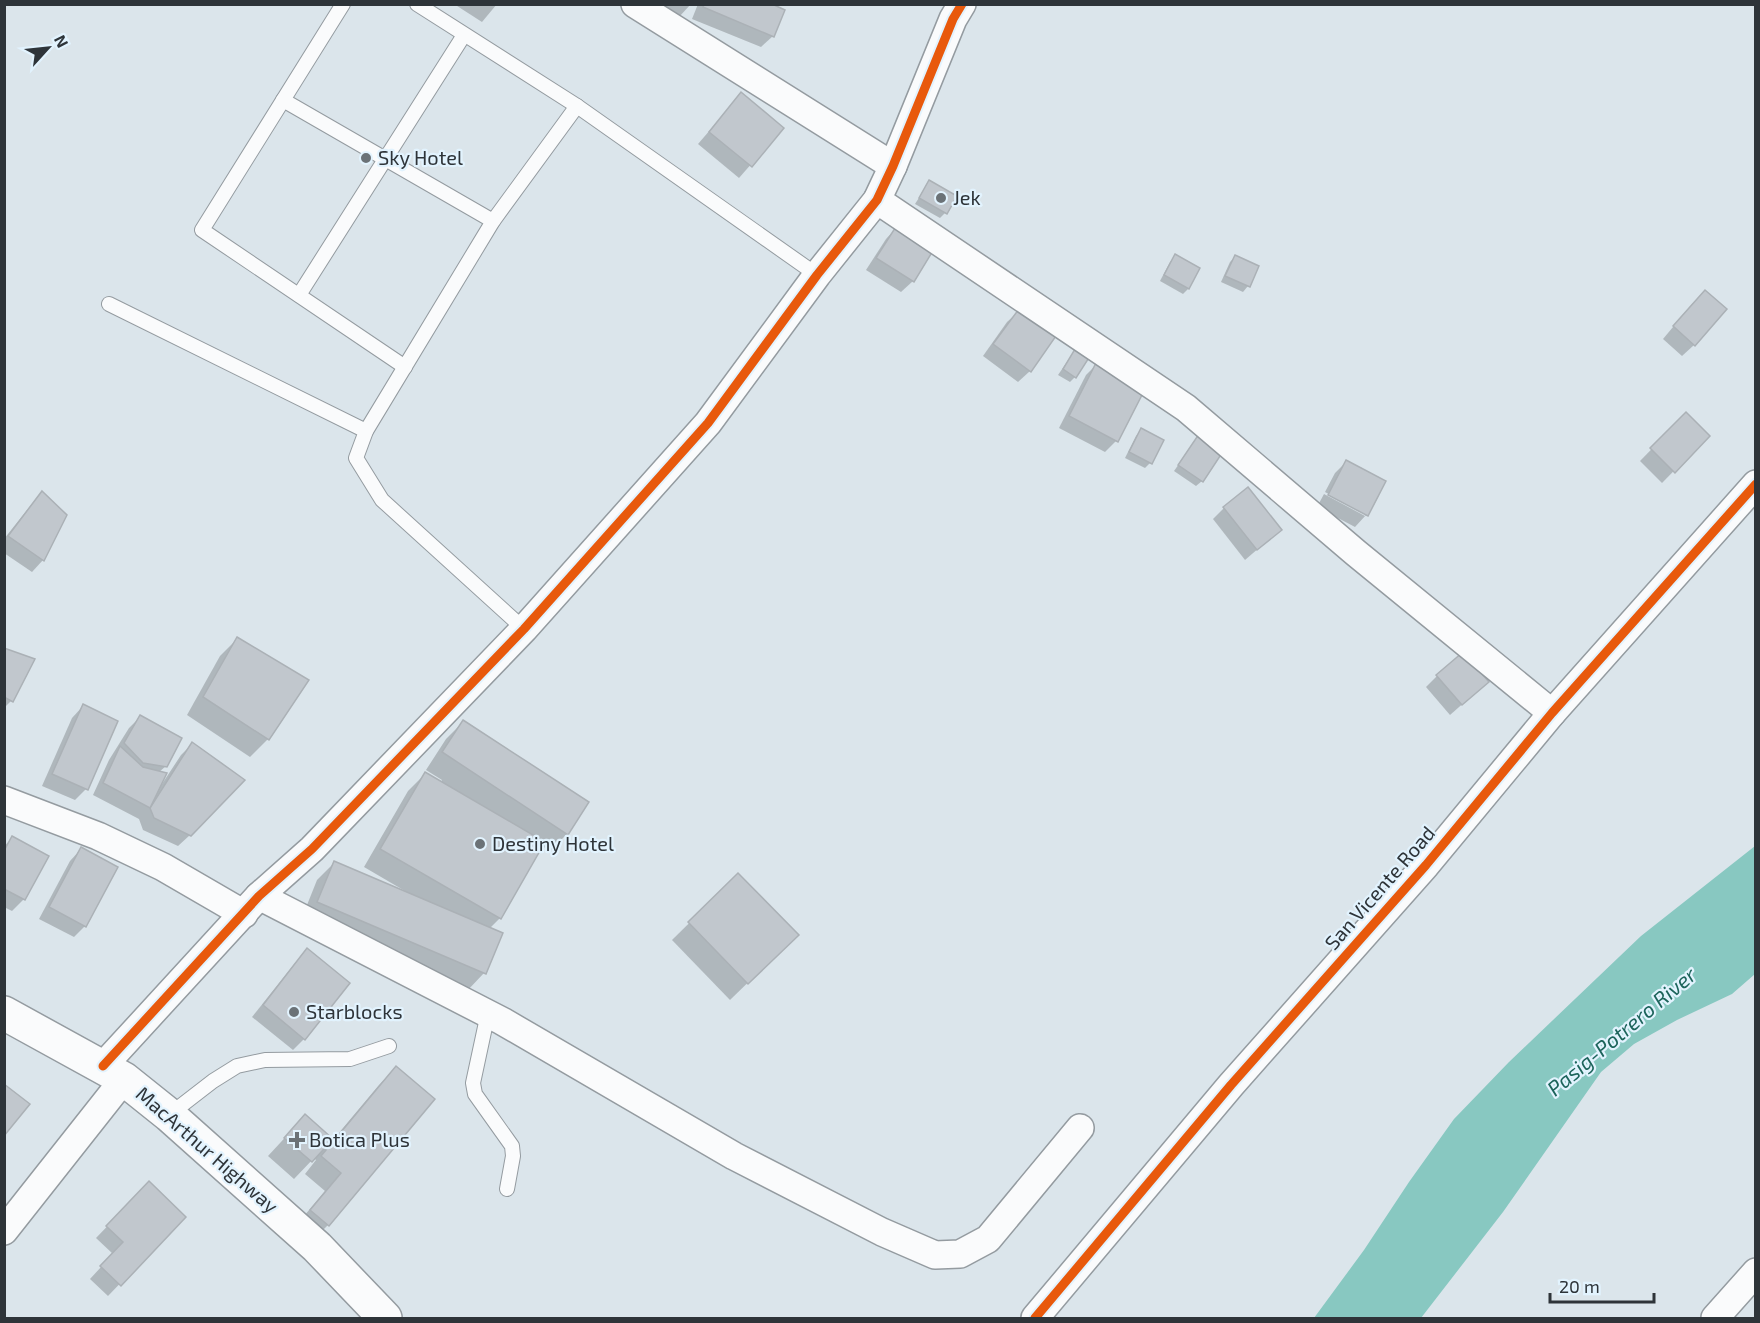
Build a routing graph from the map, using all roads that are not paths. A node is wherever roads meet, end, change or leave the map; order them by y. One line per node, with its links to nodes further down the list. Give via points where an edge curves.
1 (343, 4): 6 (lane)
2 (417, 4): 5 (lane)
3 (635, 4): 9 (street)
4 (962, 4): 9 (street)
5 (464, 35): 7 (lane); 8 (lane)
6 (283, 100): 8 (lane); 13 (lane, via 201,230)
7 (577, 106): 11 (lane); 12 (lane)
8 (386, 159): 11 (lane); 13 (lane)
9 (893, 166): 10 (street)
10 (877, 200): 12 (street); 19 (street, via 1186,408)
11 (493, 222): 15 (lane)
12 (818, 275): 18 (street, via 708,423)
13 (299, 295): 15 (lane)
14 (109, 304): 16 (lane)
15 (405, 367): 16 (lane)
16 (366, 431): 18 (lane, via 356,458 382,500)
17 (1755, 484): 19 (street, San Vicente Road)
18 (524, 629): 21 (street, via 312,849)
19 (1552, 713): 32 (street, San Vicente Road)
20 (4, 800): 21 (street)
21 (252, 905): 23 (street); 25 (street)
22 (4, 1013): 25 (main road, MacArthur Highway)
23 (488, 1013): 27 (street, via 734,1156 935,1255 960,1254 988,1239); 28 (lane, via 472,1083 475,1094 512,1146)
24 (389, 1046): 26 (lane, via 350,1059 265,1060 237,1066)
25 (114, 1072): 26 (main road, MacArthur Highway); 29 (street)
26 (169, 1115): 31 (main road, MacArthur Highway, via 317,1248)
27 (1080, 1128)
28 (507, 1189)
29 (4, 1231)
30 (1755, 1272): 33 (street)
31 (385, 1318)
32 (1035, 1318)
33 (1715, 1318)

